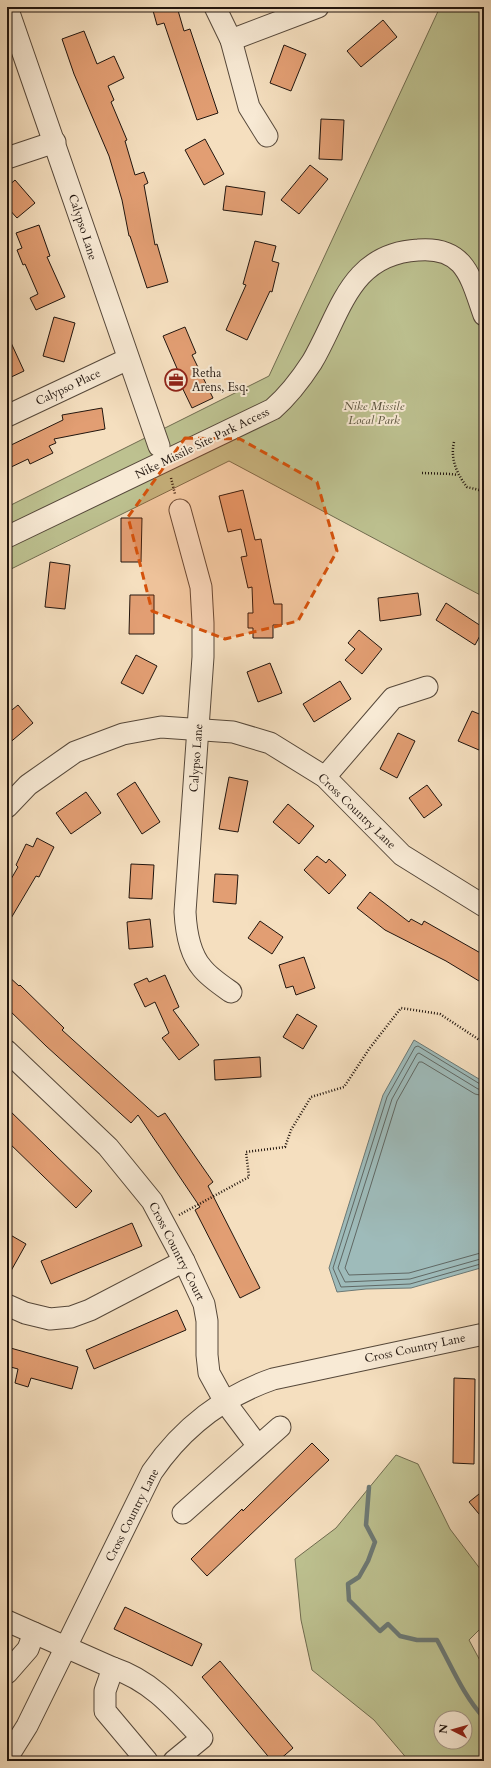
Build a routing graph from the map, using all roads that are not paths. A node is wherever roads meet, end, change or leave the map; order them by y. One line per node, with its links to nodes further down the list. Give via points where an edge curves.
1 (215, 7): 4 (street)
2 (318, 7): 4 (street)
3 (7, 8): 6 (street, Calypso Lane)
4 (231, 40): 5 (street, via 249,107)
5 (267, 136)
6 (55, 142): 7 (street); 9 (street, Calypso Lane)
7 (7, 158)
8 (484, 315): 13 (street, Nike Missile Site Park Access, via 468,272 451,254 425,249 394,254 375,263 354,282 312,361 290,393 273,408)
9 (128, 359): 10 (street, Calypso Place); 11 (street, Calypso Lane)
10 (7, 416)
11 (159, 446)
12 (180, 510): 15 (street, Calypso Lane, via 201,587 203,657)
13 (7, 537)
14 (427, 686): 16 (street, via 393,698)
15 (197, 730): 16 (street, Cross Country Lane, via 233,732 270,743); 17 (street, Cross Country Lane, via 161,727 123,734 75,752 28,785); 19 (street, Calypso Lane, via 186,926 194,956 202,968)
16 (325, 777): 18 (street, Cross Country Lane, via 402,855)
17 (7, 807)
18 (484, 906)
19 (230, 992)
20 (7, 1051): 21 (street, Cross Country Court, via 108,1147 152,1201)
21 (184, 1261): 22 (street, via 90,1310 71,1317 50,1319 25,1313); 24 (street, Cross Country Court, via 204,1304 209,1373)
22 (7, 1305)
23 (484, 1334): 24 (street, Cross Country Lane, via 273,1379)
24 (224, 1402): 26 (street, Cross Country Court); 30 (street, Cross Country Lane, via 184,1433 152,1472)
25 (280, 1427): 26 (street)
26 (258, 1446): 27 (street)
27 (183, 1513)
28 (7, 1621): 29 (street)
29 (34, 1633): 30 (street); 32 (street, via 28,1649)
30 (66, 1647): 31 (street); 33 (street, Cross Country Lane, via 27,1726)
31 (112, 1668): 34 (street, via 105,1691 105,1711); 35 (street, via 127,1673 152,1688 202,1738)
32 (7, 1674)
33 (7, 1758)
34 (147, 1761)
35 (174, 1761)

